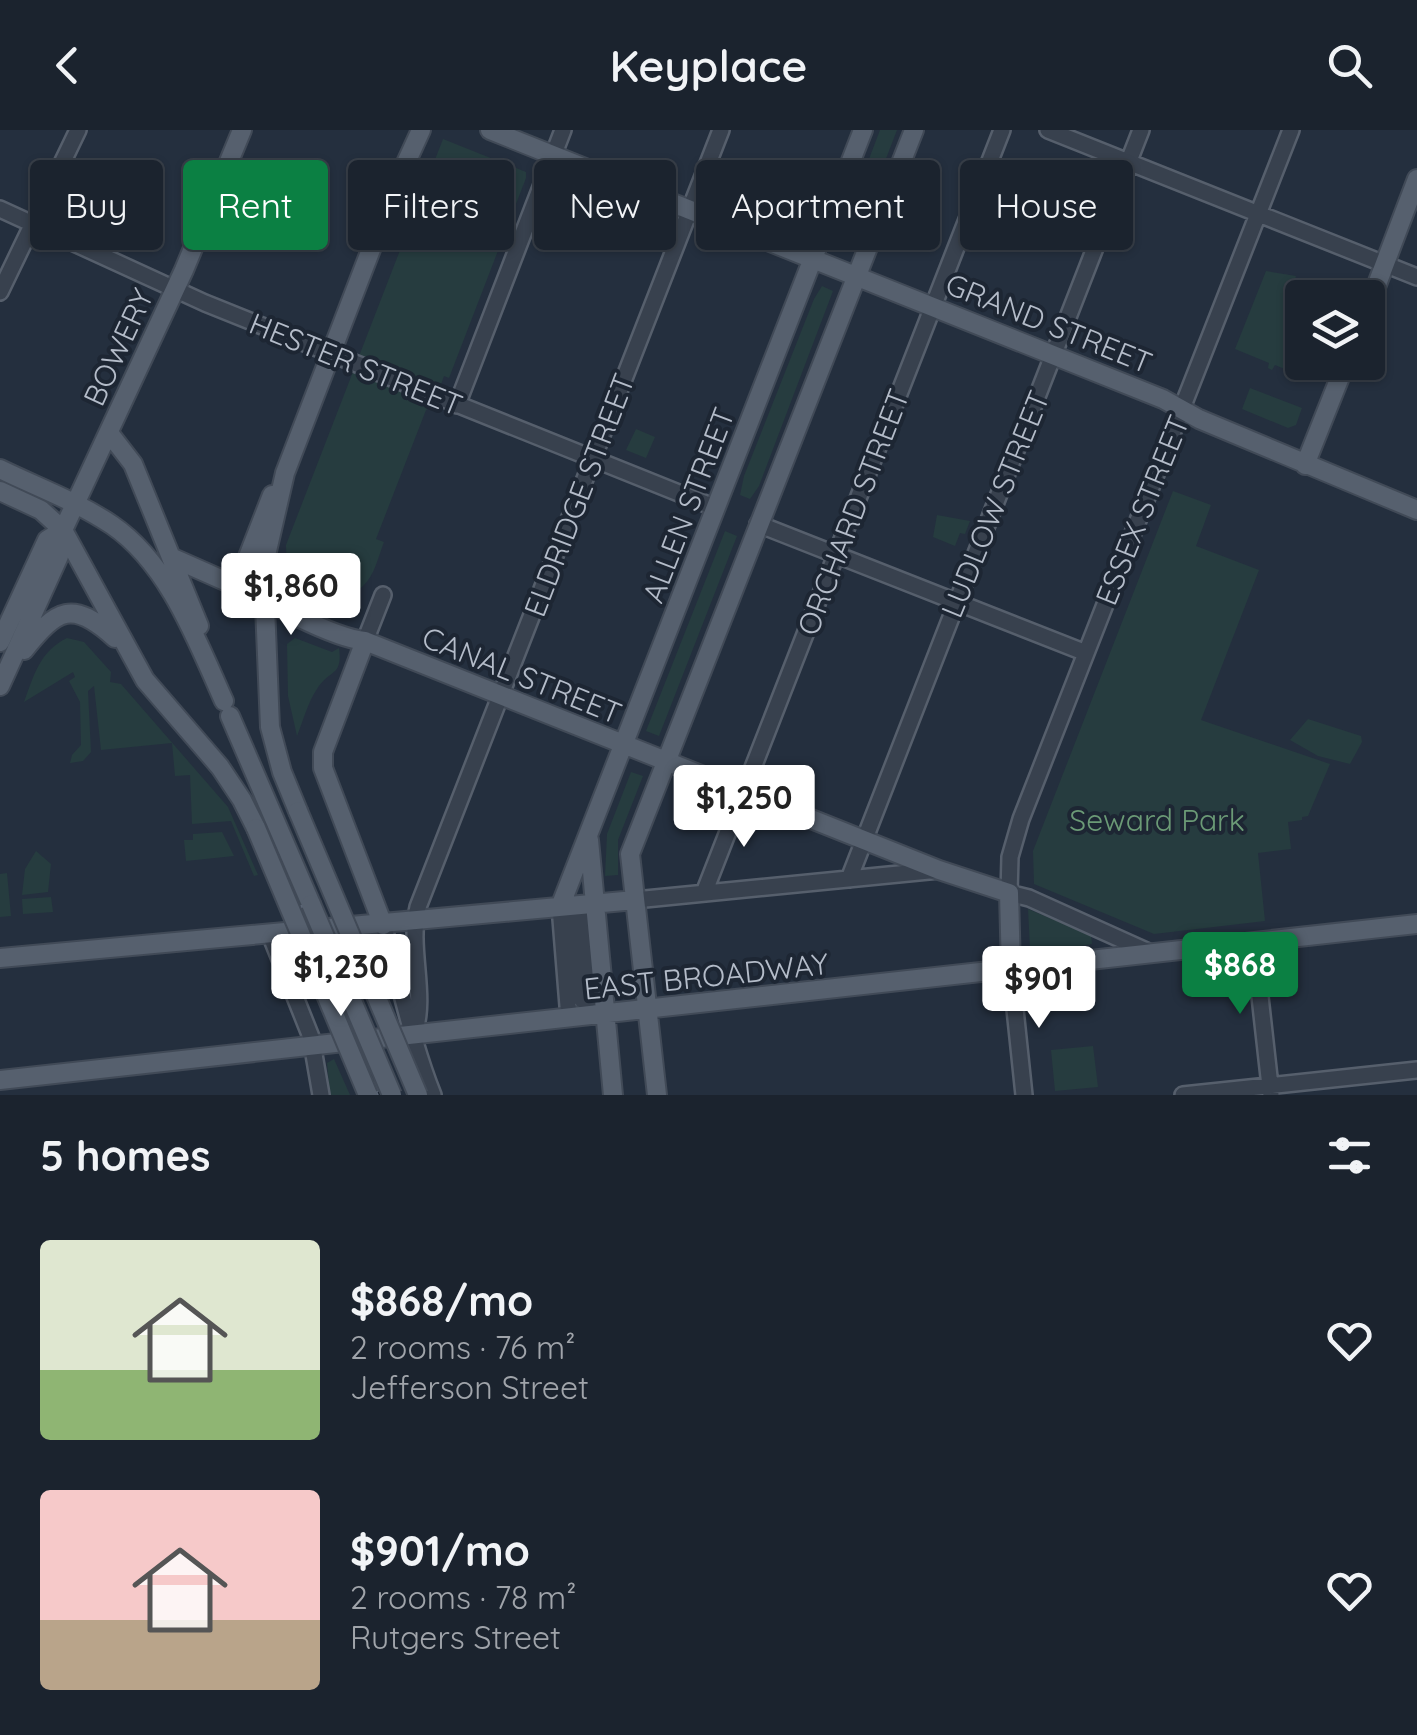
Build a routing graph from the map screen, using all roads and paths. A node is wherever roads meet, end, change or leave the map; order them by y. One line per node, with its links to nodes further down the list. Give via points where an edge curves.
1 (78, 130): 14 (street)
2 (242, 130): 31 (main road, BOWERY)
3 (421, 130): 34 (main road)
4 (490, 130): 13 (main road, GRAND STREET)
5 (563, 130): 13 (street)
6 (722, 130): 20 (street, ELDRIDGE STREET)
7 (863, 130): 26 (main road, ALLEN STREET)
8 (914, 130): 28 (main road)
9 (1002, 130): 33 (street, ORCHARD STREET)
10 (1048, 130): 15 (street)
11 (1142, 130): 16 (street, LUDLOW STREET)
12 (1290, 130): 21 (street, ESSEX STREET)
13 (553, 156): 20 (main road, GRAND STREET); 37 (street)
14 (63, 160)
15 (1124, 160)
16 (1130, 160)
17 (1133, 164): 21 (street)
18 (1417, 179): 27 (main road)
19 (0, 209): 22 (street, HESTER STREET)
20 (690, 210): 26 (main road, GRAND STREET); 40 (street, ELDRIDGE STREET)
21 (1258, 214): 27 (street); 38 (street, ESSEX STREET)
22 (30, 223)
23 (30, 228): 32 (street)
24 (88, 250): 31 (street, HESTER STREET)
25 (1095, 250): 35 (street, LUDLOW STREET)
26 (813, 259): 28 (main road, GRAND STREET); 46 (main road, ALLEN STREET)
27 (1384, 264): 29 (street); 30 (main road)
28 (858, 277): 33 (main road, GRAND STREET); 48 (main road)
29 (1417, 277)
30 (1378, 280)
31 (174, 290): 34 (street, HESTER STREET); 39 (main road, BOWERY)
32 (0, 292)
33 (933, 306): 35 (main road, GRAND STREET); 50 (street, ORCHARD STREET)
34 (330, 354): 37 (street, HESTER STREET); 43 (main road)
35 (1054, 355): 38 (main road, GRAND STREET); 55 (street, LUDLOW STREET)
36 (1339, 380): 41 (main road)
37 (457, 406): 40 (street, HESTER STREET)
38 (1182, 411): 41 (main road, GRAND STREET); 59 (street, ESSEX STREET)
39 (109, 433): 45 (main road, BOWERY); 51 (main road, via 133,464)
40 (593, 459): 46 (street, HESTER STREET); 62 (street, ELDRIDGE STREET)
41 (1305, 465): 47 (main road, GRAND STREET)
42 (0, 469): 45 (main road)
43 (285, 473): 52 (main road); 54 (main road, via 264,565)
44 (0, 490): 49 (main road, via 41,510)
45 (75, 504): 49 (main road, BOWERY); 60 (main road, via 112,525 154,564)
46 (716, 508): 63 (main road, ALLEN STREET)
47 (1417, 510)
48 (758, 524): 50 (street); 64 (main road)
49 (63, 530): 56 (main road, BOWERY, via 47,540); 58 (main road); 61 (main road, BOWERY, via 59,556)
50 (835, 554): 55 (street); 65 (street, ORCHARD STREET)
51 (173, 558): 52 (main road, CANAL STREET); 60 (main road)
52 (239, 580): 54 (main road, CANAL STREET)
53 (383, 595): 57 (street)
54 (265, 598): 57 (main road, CANAL STREET); 94 (main road, bridge, via 270,727 282,772)
55 (956, 602): 59 (street); 67 (street, LUDLOW STREET)
56 (0, 642)
57 (365, 642): 62 (main road, CANAL STREET); 77 (main road, via 323,752 323,768)
58 (127, 649): 61 (main road, via 92,619 66,614 46,623); 92 (main road, bridge, via 152,690 228,777 256,828)
59 (1086, 653): 71 (street, ESSEX STREET, via 1020,819)
60 (204, 658): 93 (main road, bridge)
61 (4, 677)
62 (501, 696): 63 (main road, CANAL STREET); 75 (street, ELDRIDGE STREET)
63 (623, 745): 64 (main road, CANAL STREET); 66 (main road, ALLEN STREET)
64 (665, 761): 65 (main road, CANAL STREET); 72 (main road, via 630,854)
65 (743, 792): 67 (main road, CANAL STREET); 70 (street, ORCHARD STREET)
66 (588, 834): 73 (main road, ALLEN STREET); 74 (main road)
67 (865, 840): 68 (main road, CANAL STREET); 69 (street, LUDLOW STREET)
68 (939, 870): 69 (street); 71 (main road, CANAL STREET)
69 (849, 878): 70 (street)
70 (704, 893): 72 (street)
71 (1009, 893): 80 (street, CANAL STREET); 82 (main road)
72 (635, 900): 73 (main road); 83 (main road)
73 (596, 904): 74 (main road); 84 (main road, ALLEN STREET)
74 (566, 912): 74 (street, via 583,918 590,999 577,993); 75 (main road); 85 (street)
75 (415, 922): 77 (main road); 86 (street, ELDRIDGE STREET, via 420,1004)
76 (1417, 924): 79 (main road, EAST BROADWAY)
77 (383, 925): 78 (main road); 86 (street)
78 (270, 934): 81 (main road); 87 (street)
79 (1254, 943): 80 (main road, EAST BROADWAY); 90 (street)
80 (1155, 954): 82 (main road, EAST BROADWAY)
81 (0, 958)
82 (1010, 971): 83 (main road, EAST BROADWAY); 98 (street)
83 (647, 1010): 84 (main road, EAST BROADWAY); 97 (main road)
84 (604, 1014): 85 (main road, EAST BROADWAY); 96 (main road, ALLEN STREET)
85 (569, 1018): 86 (main road, EAST BROADWAY)
86 (414, 1035): 87 (main road, EAST BROADWAY); 95 (street)
87 (314, 1046): 89 (main road, EAST BROADWAY); 91 (street)
88 (1417, 1070): 90 (street)
89 (0, 1080)
90 (1270, 1090): 99 (street)
91 (321, 1095)
92 (368, 1095)
93 (392, 1095)
94 (418, 1095)
95 (433, 1095)
96 (613, 1095)
97 (658, 1095)
98 (1024, 1095)
99 (1183, 1095)

